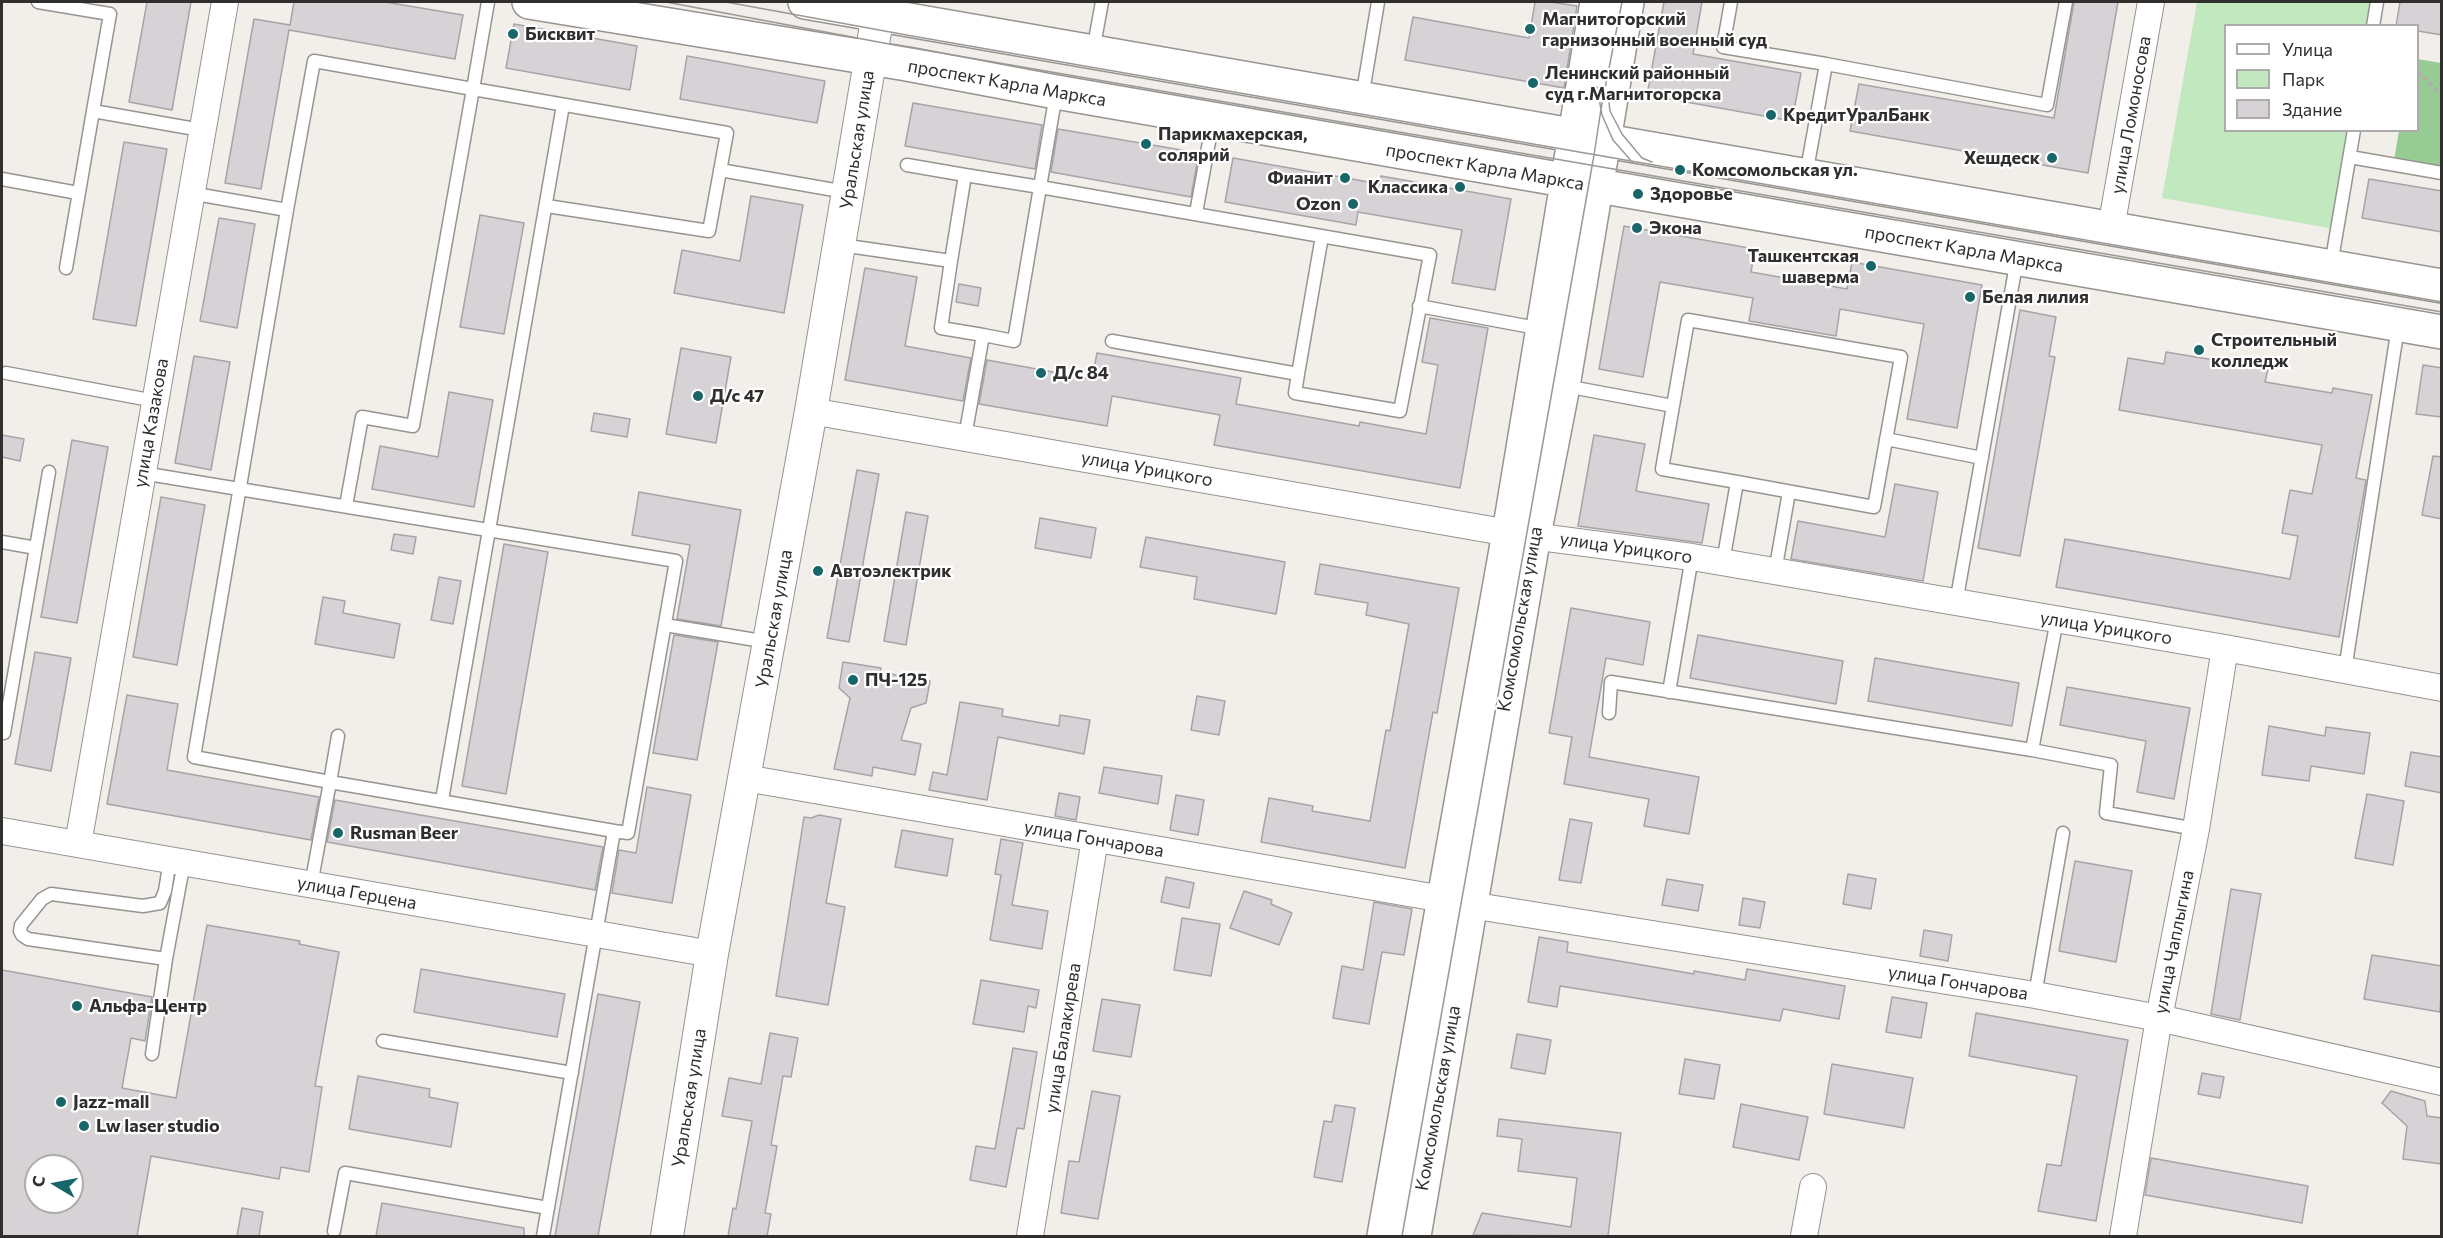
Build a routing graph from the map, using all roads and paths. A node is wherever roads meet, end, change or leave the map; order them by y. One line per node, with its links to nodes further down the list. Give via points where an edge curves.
1 (38, 2): 25 (lane, via 110,14)
2 (225, 2): 27 (street, улица Казакова)
3 (488, 2): 20 (lane)
4 (529, 2): 17 (main road, проспект Карла Маркса)
5 (805, 2): 14 (main road)
6 (1102, 2): 16 (lane)
7 (1378, 2): 23 (lane)
8 (1597, 2): 29 (main road, Комсомольская улица)
9 (1627, 2): 29 (main road, Комсомольская улица, via 1607,110)
10 (1731, 2): 18 (lane, via 1723,47)
11 (2066, 2): 18 (lane, via 2047,105)
12 (2151, 2): 45 (street, улица Ломоносова)
13 (2377, 2): 15 (lane)
14 (879, 8): 16 (main road); 17 (street, Уральская улица)
15 (2373, 24)
16 (1093, 52): 23 (main road)
17 (870, 59): 21 (main road, проспект Карла Маркса); 39 (street, Уральская улица)
18 (1826, 64): 35 (lane)
19 (2419, 73): 22 (path)
20 (473, 89): 24 (lane); 43 (lane, via 314,62); 73 (lane, via 413,426 362,417)
21 (1056, 93): 26 (main road, проспект Карла Маркса); 38 (lane)
22 (2442, 95)
23 (1362, 99): 29 (main road)
24 (563, 105): 32 (lane, via 727,133); 42 (lane)
25 (93, 111): 27 (lane); 40 (lane)
26 (1213, 120): 37 (main road, проспект Карла Маркса); 44 (lane)
27 (201, 130): 41 (street, улица Казакова)
28 (2354, 132): 30 (lane)
29 (1590, 139): 35 (main road); 37 (main road, Комсомольская улица)
30 (2350, 156): 33 (lane); 50 (lane)
31 (907, 165): 34 (lane)
32 (720, 170): 39 (lane); 42 (lane, via 709,231)
33 (2442, 173)
34 (965, 175): 38 (lane); 49 (lane)
35 (1806, 176): 45 (main road)
36 (2, 179): 40 (lane)
37 (1583, 184): 48 (main road, проспект Карла Маркса); 55 (main road, Комсомольская улица); 61 (main road, Комсомольская улица)
38 (1040, 187): 44 (lane); 57 (lane, via 1014,340)
39 (848, 192): 47 (street, Уральская улица)
40 (78, 193): 51 (lane)
41 (190, 193): 43 (lane); 62 (street, улица Казакова)
42 (547, 206): 74 (lane)
43 (287, 210): 71 (lane)
44 (1196, 213): 46 (lane)
45 (2111, 228): 50 (main road)
46 (1322, 236): 53 (lane, via 1430,255); 60 (lane)
47 (839, 245): 49 (lane); 64 (street, Уральская улица)
48 (2017, 258): 54 (main road, проспект Карла Маркса); 67 (lane)
49 (951, 261): 57 (lane, via 941,328)
50 (2331, 267): 52 (main road)
51 (66, 268)
52 (2442, 286)
53 (1419, 306): 55 (lane); 60 (lane, via 1400,411 1295,393)
54 (2398, 324): 56 (main road, проспект Карла Маркса); 86 (lane)
55 (1543, 330): 75 (main road, Комсомольская улица)
56 (2442, 332)
57 (982, 335): 65 (lane)
58 (1112, 342): 60 (lane)
59 (6, 373): 62 (lane)
60 (1298, 374)
61 (1563, 386): 63 (lane); 75 (main road, Комсомольская улица)
62 (154, 401): 69 (street, улица Казакова)
63 (1673, 406): 66 (lane, via 1688,320 1901,357); 70 (lane, via 1662,469)
64 (811, 411): 65 (street, улица Урицкого); 84 (street, Уральская улица)
65 (965, 437): 75 (street, улица Урицкого)
66 (1886, 439): 67 (lane); 72 (lane, via 1874,507)
67 (1982, 458): 81 (lane)
68 (49, 472): 77 (lane)
69 (142, 473): 71 (lane); 101 (street, улица Казакова)
70 (1737, 482): 72 (lane); 79 (lane)
71 (238, 490): 73 (lane); 94 (lane, via 194,757)
72 (1789, 492): 80 (lane)
73 (346, 506): 74 (lane)
74 (488, 529): 83 (lane, via 676,561); 95 (lane)
75 (1521, 534): 78 (street, улица Урицкого); 104 (main road, Комсомольская улица)
76 (2, 542): 77 (lane)
77 (36, 548): 90 (lane)
78 (1692, 557): 79 (street, улица Урицкого); 88 (lane)
79 (1723, 562): 80 (street, улица Урицкого)
80 (1775, 572): 81 (street, улица Урицкого)
81 (1956, 603): 82 (street, улица Урицкого)
82 (2057, 620): 85 (street, улица Урицкого); 92 (lane)
83 (665, 625): 84 (lane); 98 (lane, via 628,833)
84 (770, 642): 93 (street, Уральская улица)
85 (2225, 648): 86 (street, улица Урицкого); 96 (street, улица Чаплыгина)
86 (2346, 670): 87 (street, улица Урицкого)
87 (2442, 688)
88 (1669, 692): 89 (lane, via 1611,682); 92 (lane)
89 (1609, 713)
90 (2, 732)
91 (338, 736): 94 (lane)
92 (2032, 750): 96 (lane, via 2111,765 2106,813)
93 (745, 778): 100 (street, улица Гончарова); 108 (street, Уральская улица)
94 (330, 782): 95 (lane); 103 (lane)
95 (442, 800): 98 (lane)
96 (2196, 829): 111 (street, улица Чаплыгина)
97 (2, 831): 101 (street, улица Герцена)
98 (614, 831): 107 (lane)
99 (2063, 833): 110 (lane)
100 (1095, 839): 104 (street, улица Гончарова); 121 (street, улица Балакирева)
101 (78, 844): 102 (street, улица Герцена)
102 (177, 861): 103 (street, улица Герцена); 105 (lane); 106 (lane)
103 (311, 885): 107 (street, улица Герцена)
104 (1457, 902): 110 (street, улица Гончарова); 122 (main road, Комсомольская улица); 123 (main road, Комсомольская улица)
105 (160, 903): 106 (lane); 109 (lane, via 143,906 51,894 42,899 20,931 28,939)
106 (176, 908): 109 (lane)
107 (596, 934): 108 (street, улица Герцена); 114 (lane)
108 (712, 954): 120 (street, Уральская улица)
109 (166, 959): 113 (lane)
110 (2035, 995): 111 (street, улица Гончарова)
111 (2159, 1018): 115 (street, улица Гончарова); 125 (street, улица Чаплыгина)
112 (382, 1041): 114 (lane)
113 (152, 1054)
114 (572, 1073): 117 (lane)
115 (2442, 1082)
116 (1813, 1187): 124 (street)
117 (548, 1209): 118 (lane, via 345,1173); 119 (lane)
118 (334, 1231)
119 (543, 1236)
120 (667, 1236)
121 (1030, 1236)
122 (1384, 1236)
123 (1414, 1236)
124 (1804, 1236)
125 (2123, 1236)

